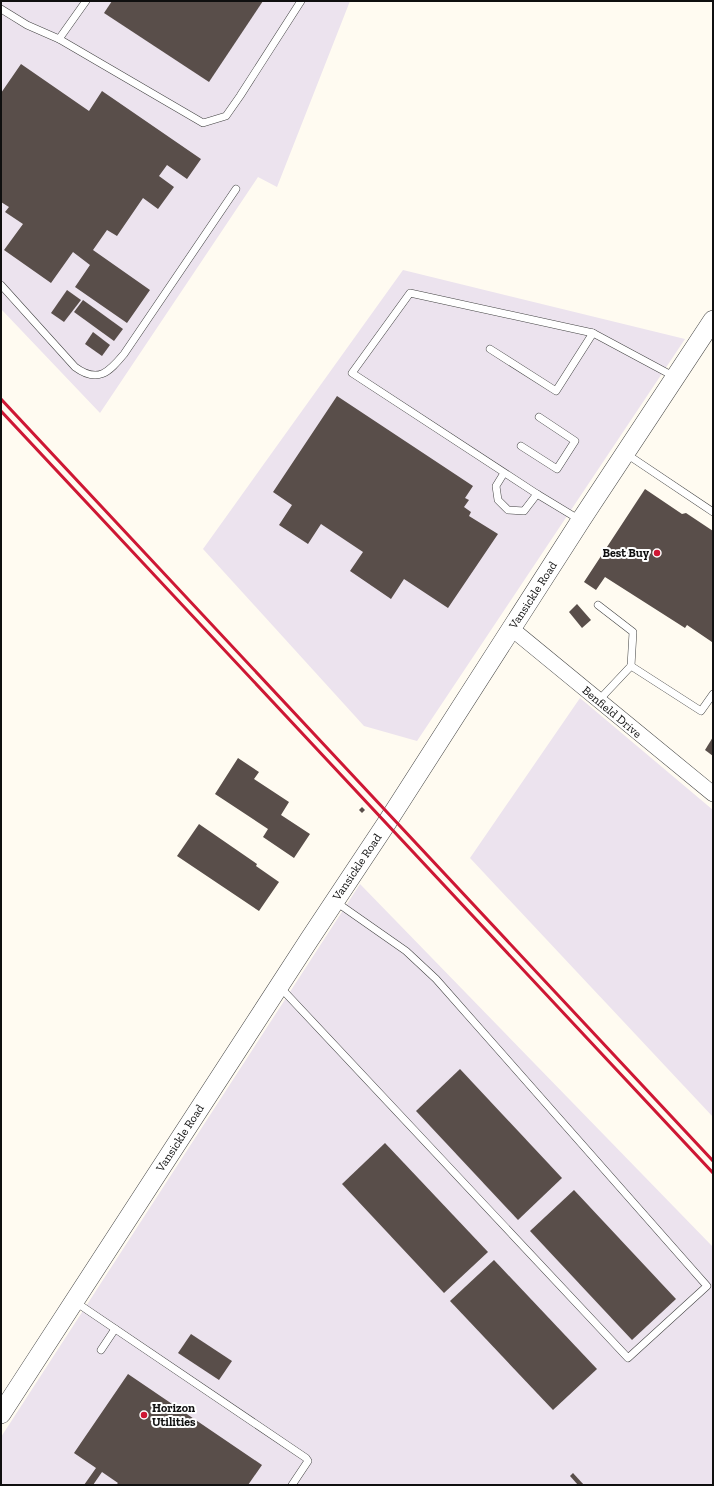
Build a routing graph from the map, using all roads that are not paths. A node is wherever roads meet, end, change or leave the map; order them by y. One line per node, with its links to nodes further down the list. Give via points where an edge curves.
1 (86, 1): 4 (lane)
2 (301, 1): 4 (lane, via 226,116 203,123)
3 (1, 9): 4 (lane)
4 (59, 39)
5 (236, 189): 6 (lane, via 124,354 106,373 88,374 75,367)
6 (1, 285)
7 (713, 320): 10 (street, Vansickle Road)
8 (593, 332): 9 (lane, via 556,391); 10 (lane); 14 (lane, via 410,293 352,373)
9 (490, 349)
10 (675, 377): 13 (street, Vansickle Road)
11 (539, 418): 12 (lane, via 576,441 557,468)
12 (522, 446)
13 (625, 453): 16 (lane); 17 (street, Vansickle Road)
14 (504, 473): 15 (lane); 15 (lane, via 496,486 498,500 508,510 524,511)
15 (537, 494): 17 (lane)
16 (713, 512)
17 (581, 520): 19 (street, Vansickle Road)
18 (598, 605): 20 (lane, via 633,632)
19 (512, 628): 22 (street, Benfield Drive); 24 (street, Vansickle Road)
20 (631, 666): 21 (lane, via 701,711); 22 (lane)
21 (713, 694)
22 (599, 700): 23 (street, Benfield Drive)
23 (713, 794)
24 (335, 901): 25 (street, Vansickle Road); 25 (lane, via 406,951 436,979 707,1286 628,1358)
25 (279, 986): 26 (street, Vansickle Road)
26 (74, 1301): 27 (lane); 29 (street, Vansickle Road)
27 (115, 1329): 28 (lane); 30 (lane, via 308,1460)
28 (101, 1350)
29 (1, 1414)
30 (292, 1485)

